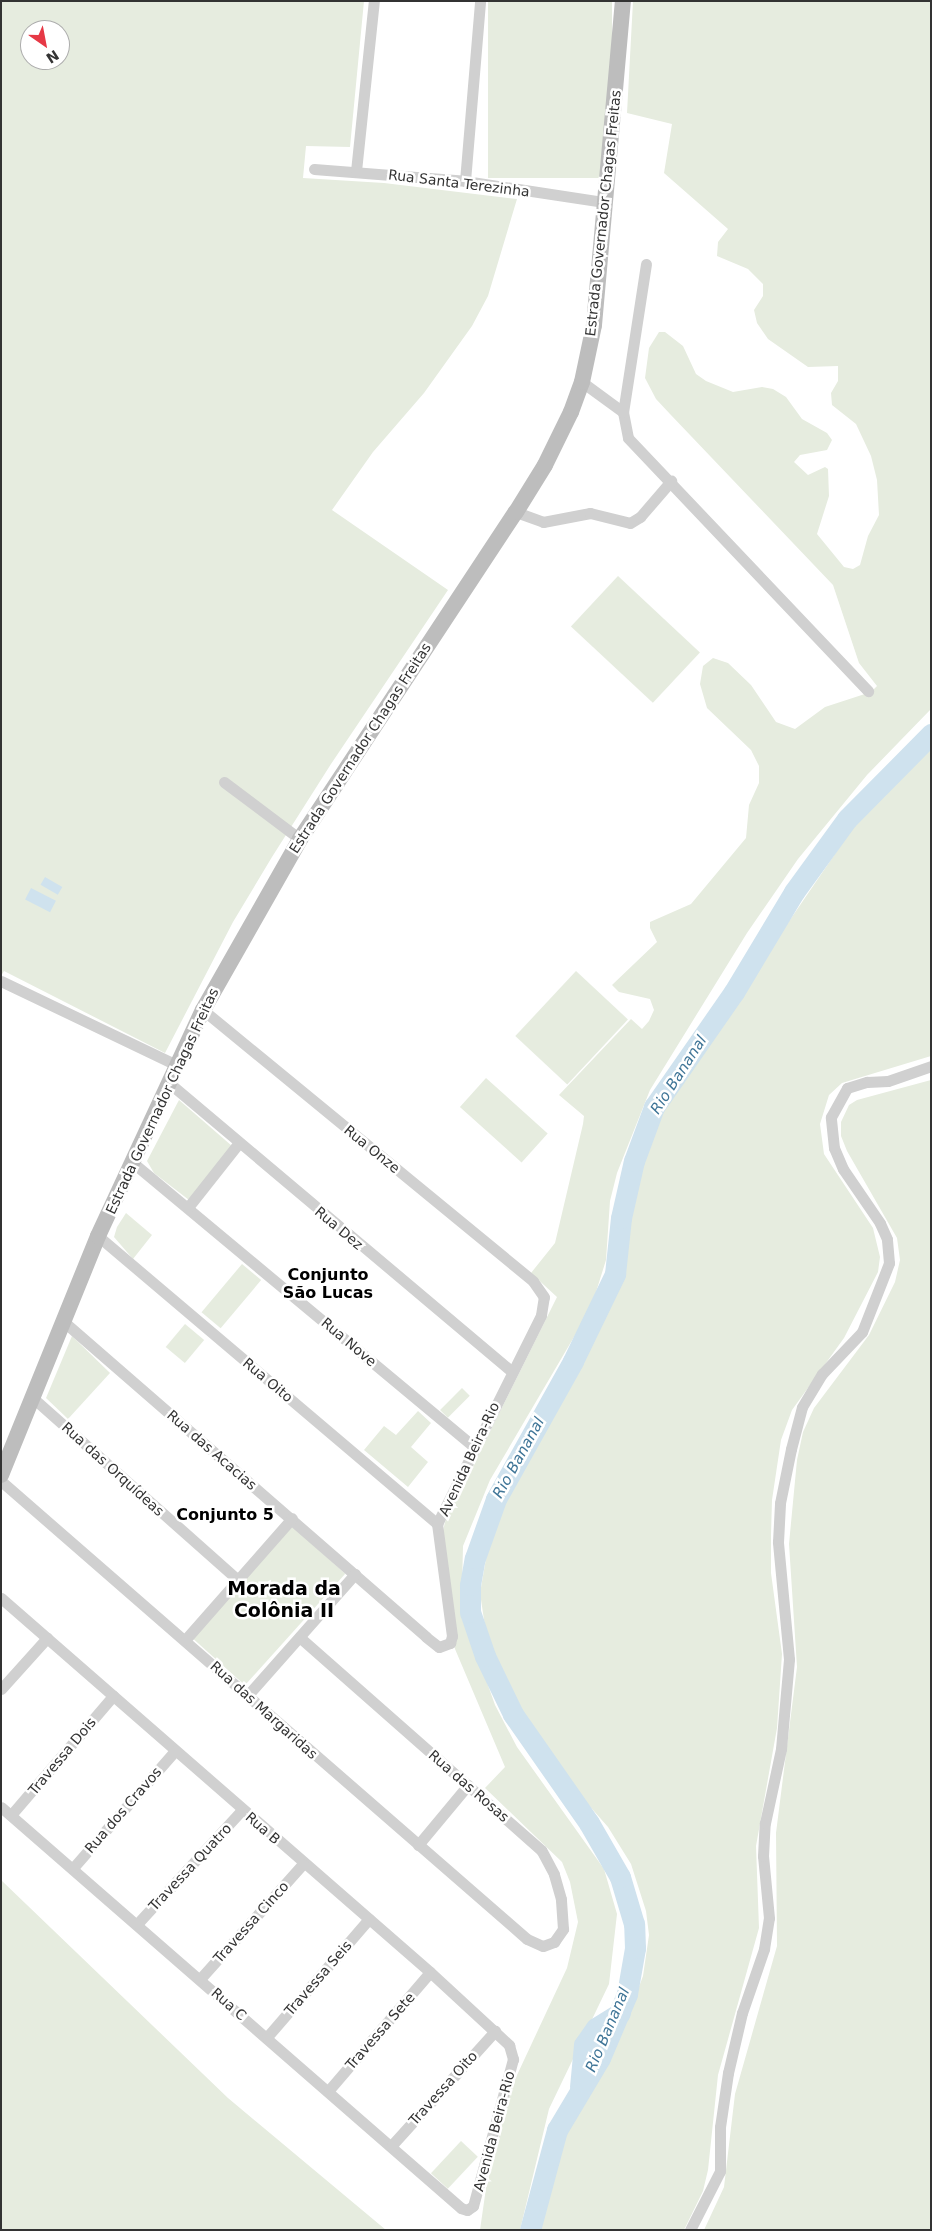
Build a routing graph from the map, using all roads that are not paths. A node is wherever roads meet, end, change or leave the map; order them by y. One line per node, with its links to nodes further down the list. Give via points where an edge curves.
1 (374, 1): 5 (street)
2 (480, 1): 6 (street)
3 (623, 1): 7 (main road, Estrada Governador Chagas Freitas)
4 (314, 168): 5 (street, Rua Santa Terezinha)
5 (356, 171): 6 (street, Rua Santa Terezinha)
6 (465, 181): 7 (street, Rua Santa Terezinha)
7 (604, 202): 9 (main road, Estrada Governador Chagas Freitas, via 594,325)
8 (646, 264): 10 (street)
9 (582, 382): 10 (street); 12 (main road, Estrada Governador Chagas Freitas, via 560,438)
10 (623, 412): 11 (street, via 624,428 635,448)
11 (671, 481): 12 (street, via 640,517 630,523 590,513 543,522); 13 (street)
12 (516, 512): 15 (main road, Estrada Governador Chagas Freitas)
13 (868, 691)
14 (224, 782): 15 (street)
15 (300, 839): 17 (main road, Estrada Governador Chagas Freitas)
16 (1, 981): 18 (street)
17 (203, 1010): 18 (main road, Estrada Governador Chagas Freitas); 25 (street, Rua Onze)
18 (176, 1065): 20 (main road, Estrada Governador Chagas Freitas)
19 (931, 1066): 63 (street, via 888,1081 867,1082 847,1088 831,1117 834,1148 843,1169 880,1223 887,1239 888,1262 862,1332 822,1374 802,1407 780,1503 778,1542 789,1659 780,1749 765,1823 763,1856 769,1918 764,1949 742,2013 728,2073 720,2127 720,2171)
20 (168, 1082): 21 (street, Rua Dez); 22 (main road, Estrada Governador Chagas Freitas)
21 (238, 1144): 23 (street); 27 (street, Rua Dez)
22 (132, 1162): 23 (street, Rua Nove); 24 (main road, Estrada Governador Chagas Freitas)
23 (188, 1206): 29 (street, Rua Nove)
24 (98, 1236): 26 (main road, Estrada Governador Chagas Freitas); 33 (street, Rua Oito)
25 (539, 1289): 27 (street, Avenida Beira-Rio, via 544,1297 541,1315)
26 (63, 1321): 28 (main road, Estrada Governador Chagas Freitas); 32 (street, Rua das Acacias)
27 (511, 1372): 29 (street, Avenida Beira-Rio)
28 (33, 1398): 30 (main road, Estrada Governador Chagas Freitas); 35 (street, Rua das Orquídeas)
29 (474, 1447): 33 (street, Avenida Beira-Rio)
30 (1, 1475)
31 (1, 1481): 40 (street, Rua das Margaridas)
32 (292, 1518): 34 (street, Rua das Acacias); 35 (street)
33 (438, 1524): 39 (street, Avenida Beira-Rio)
34 (355, 1574): 37 (street); 39 (street, Rua das Acacias, via 436,1646 446,1646)
35 (237, 1579): 40 (street)
36 (1, 1598): 38 (street, Rua B)
37 (299, 1637): 43 (street); 45 (street, Rua das Rosas)
38 (47, 1638): 41 (street); 42 (street, Rua B)
39 (452, 1639)
40 (185, 1640): 43 (street, Rua das Margaridas)
41 (1, 1689)
42 (112, 1696): 44 (street, Rua B); 48 (street, Travessa Dois)
43 (247, 1696): 49 (street, Rua das Margaridas)
44 (174, 1752): 47 (street, Rua B); 51 (street, Rua dos Cravos)
45 (468, 1785): 49 (street); 54 (street, Rua das Rosas, via 541,1850 554,1874 561,1900 563,1929 558,1939 548,1945 538,1946)
46 (1, 1807): 48 (street, Rua C)
47 (242, 1810): 50 (street, Rua B); 53 (street, Travessa Quatro)
48 (11, 1815): 51 (street, Rua C)
49 (418, 1846): 54 (street, Rua das Margaridas)
50 (303, 1864): 52 (street, Rua B); 56 (street, Travessa Cinco)
51 (73, 1868): 53 (street, Rua C)
52 (369, 1919): 55 (street, Rua B); 58 (street, Travessa Seis)
53 (138, 1923): 56 (street, Rua C)
54 (527, 1939)
55 (430, 1972): 57 (street, Rua B); 60 (street, Travessa Sete)
56 (200, 1979): 58 (street, Rua C)
57 (495, 2031): 59 (street, Rua B, via 512,2051); 61 (street, Travessa Oito)
58 (267, 2037): 60 (street, Rua C)
59 (512, 2064): 62 (street, Avenida Beira-Rio, via 475,2203 466,2210)
60 (329, 2090): 61 (street, Rua C)
61 (392, 2145): 62 (street, Rua C)
62 (455, 2203)
63 (690, 2230)

